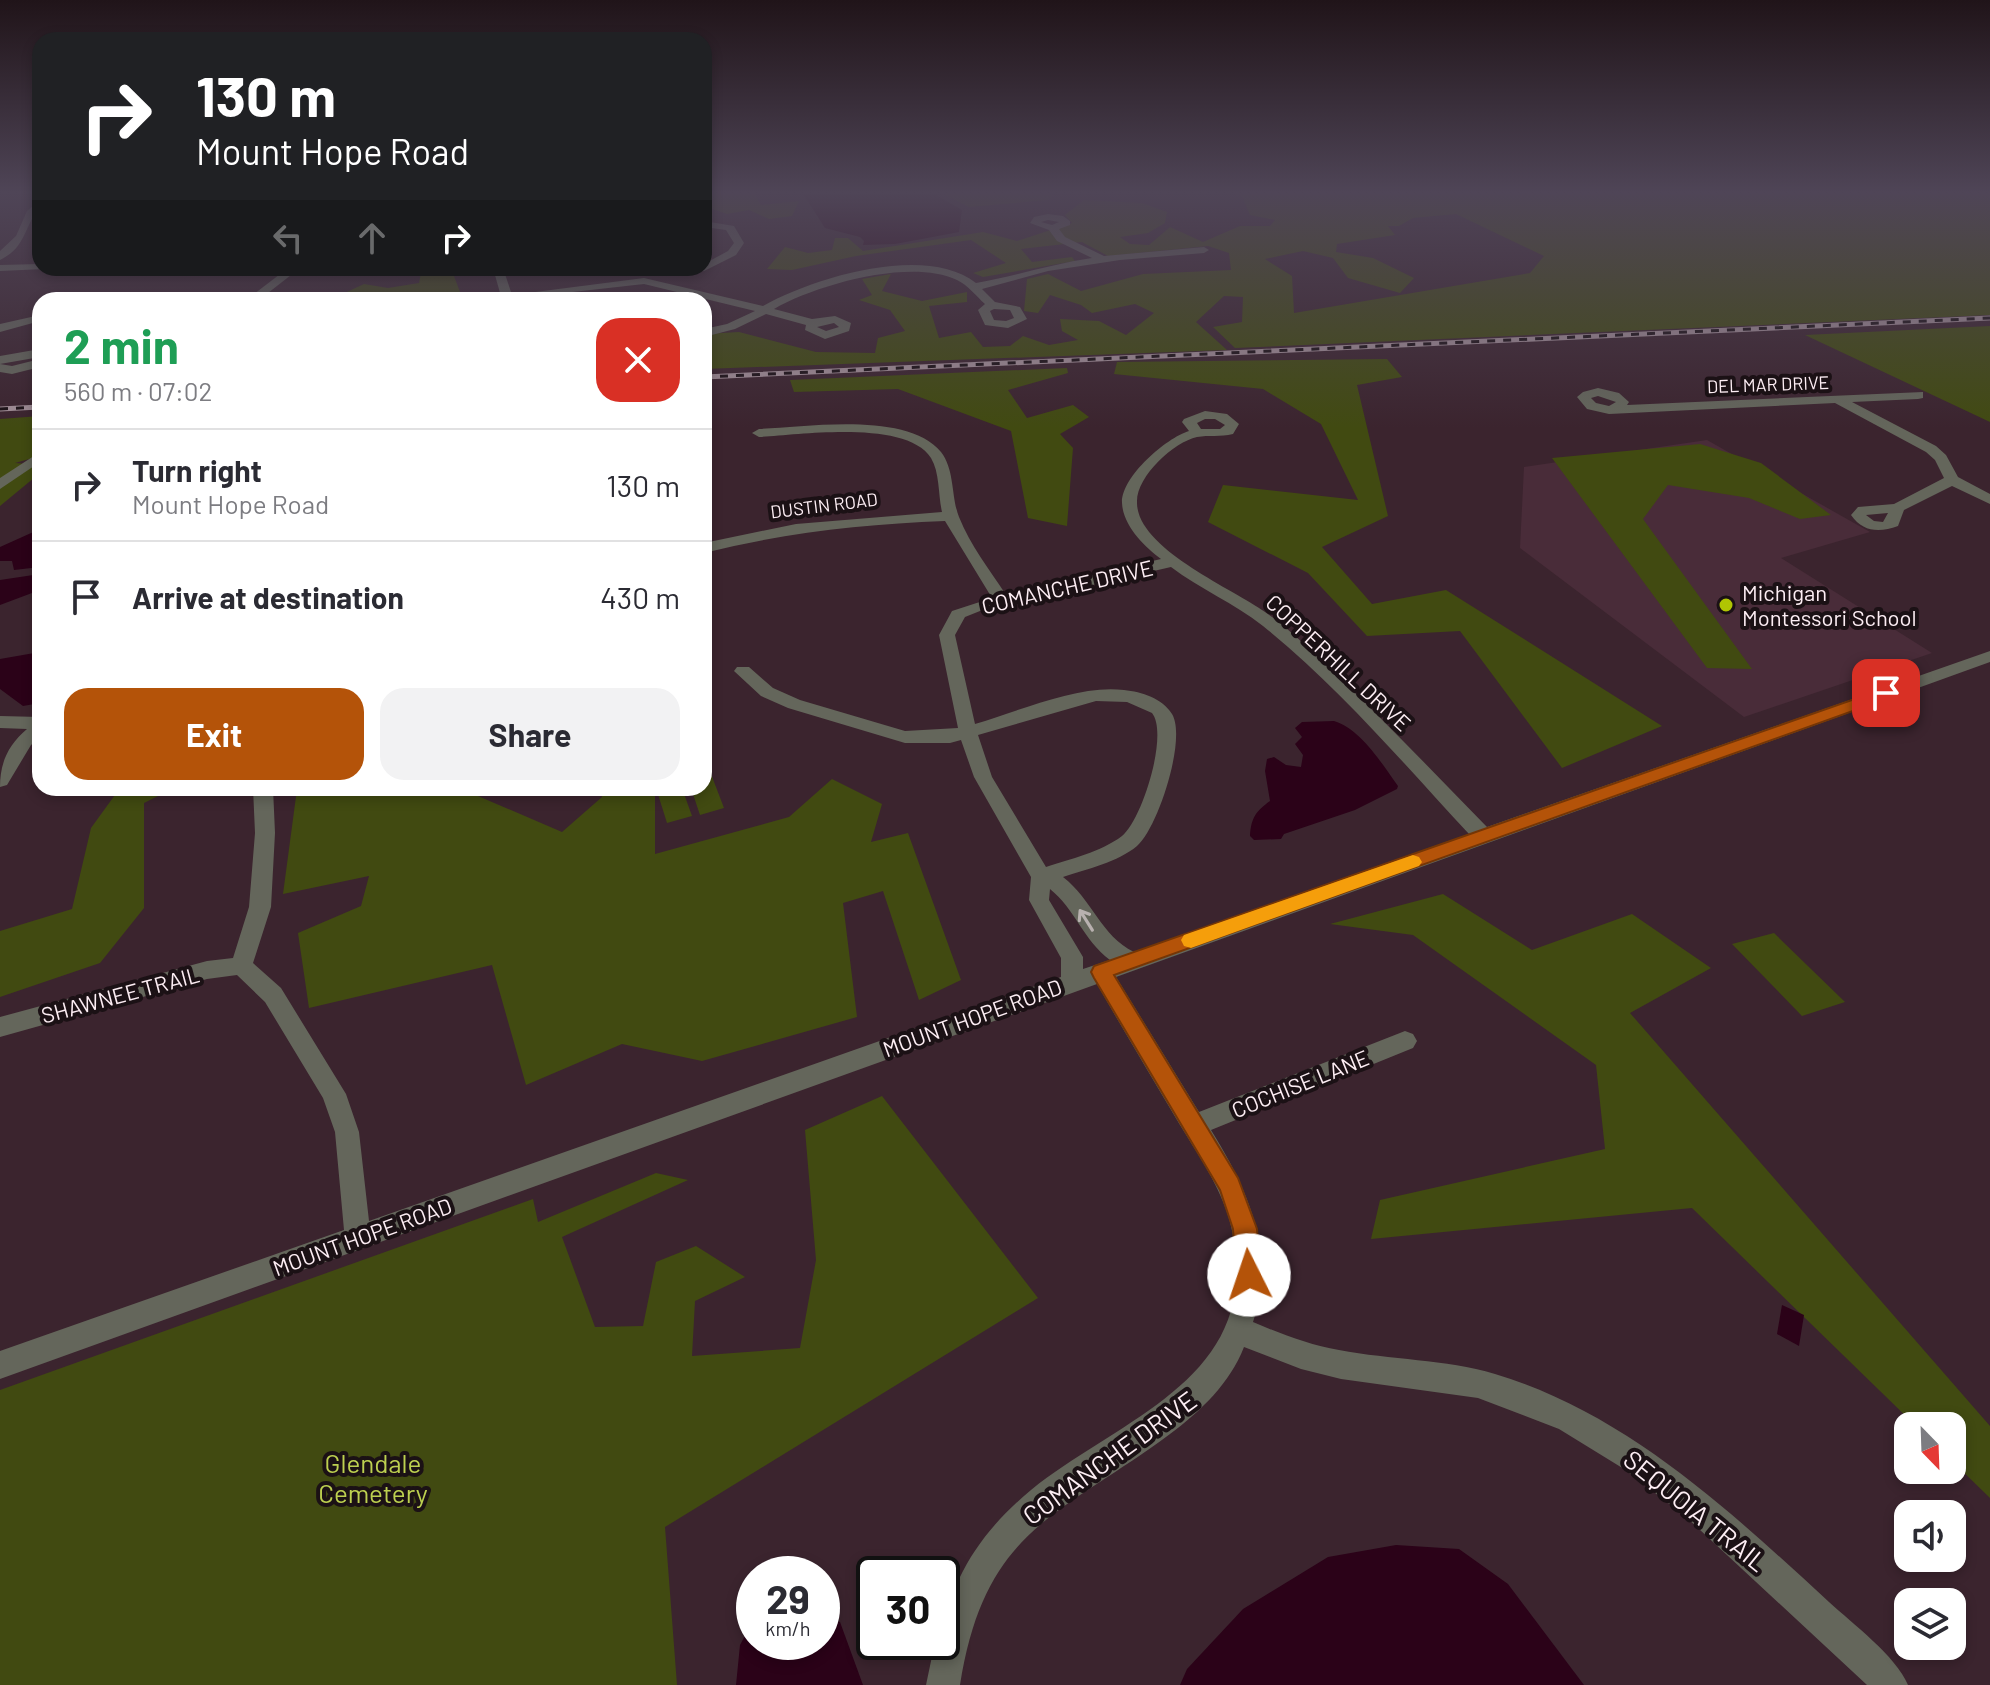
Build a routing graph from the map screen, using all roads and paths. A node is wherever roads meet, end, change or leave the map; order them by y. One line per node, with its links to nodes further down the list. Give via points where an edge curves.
1 (921, 271): 13 (street, via 810,287)
2 (938, 271): 7 (street)
3 (1036, 271): 7 (street)
4 (284, 276): 8 (street)
5 (688, 276): 6 (street)
6 (670, 285): 9 (street, via 619,282); 10 (street)
7 (973, 287): 12 (street)
8 (263, 292)
9 (557, 292)
10 (696, 292)
11 (712, 296): 13 (street)
12 (992, 305)
13 (765, 311): 15 (street); 17 (street)
14 (32, 320): 16 (street)
15 (813, 323)
16 (0, 328)
17 (712, 331)
18 (32, 353): 19 (street)
19 (0, 360)
20 (32, 365): 21 (street)
21 (0, 368)
22 (1918, 395): 23 (street, DEL MAR DRIVE)
23 (1837, 399): 24 (street, DEL MAR DRIVE); 28 (street, via 1931,449)
24 (1618, 408)
25 (759, 433): 32 (street, via 866,430 925,444 940,465)
26 (1197, 433): 34 (street, COPPERHILL DRIVE, via 1156,459 1137,479 1129,501 1147,542)
27 (32, 462): 29 (street)
28 (1952, 480): 30 (street); 31 (street)
29 (0, 485)
30 (1990, 500)
31 (1897, 508)
32 (951, 516): 33 (street, DUSTIN ROAD, via 814,524); 35 (street)
33 (712, 546)
34 (1175, 561): 35 (street, COMANCHE DRIVE); 44 (street, COPPERHILL DRIVE, via 1261,616 1309,658)
35 (1000, 599): 40 (street, COMANCHE DRIVE, via 958,614 947,635)
36 (1990, 656): 44 (street, MOUNT HOPE ROAD)
37 (743, 671): 40 (street, via 767,692 794,704 879,731 929,738)
38 (0, 722): 39 (street)
39 (32, 724)
40 (968, 732): 45 (street, COMANCHE DRIVE, via 983,777); 45 (street, via 1095,695 1119,693 1146,702 1168,724 1156,785 1130,842)
41 (32, 733): 42 (street)
42 (0, 780)
43 (263, 796): 47 (street, via 260,907)
44 (1483, 836): 46 (street, MOUNT HOPE ROAD)
45 (1041, 877): 46 (street, COMANCHE DRIVE, one-way to 45, via 1100,942 1063,886); 49 (street, COMANCHE DRIVE, via 1039,900 1072,957)
46 (1133, 961): 48 (street, MOUNT HOPE ROAD)
47 (241, 966): 50 (street, SHAWNEE TRAIL, via 207,970); 53 (street, via 273,995 334,1094 347,1132)
48 (1101, 972): 49 (street, MOUNT HOPE ROAD); 52 (street, COMANCHE DRIVE)
49 (1072, 982): 53 (street, MOUNT HOPE ROAD)
50 (0, 1027)
51 (1405, 1041): 52 (street, COCHISE LANE)
52 (1194, 1125): 54 (street, COMANCHE DRIVE, via 1230,1185 1245,1229 1249,1275)
53 (358, 1238): 55 (street, MOUNT HOPE ROAD)
54 (1238, 1330): 56 (street, COMANCHE DRIVE, via 1208,1383 1179,1411 1051,1494 1011,1528 965,1602); 57 (street, SEQUOIA TRAIL, via 1337,1364 1425,1373 1496,1389 1605,1438 1714,1519)
55 (0, 1365)
56 (943, 1685)
57 (1891, 1685)

